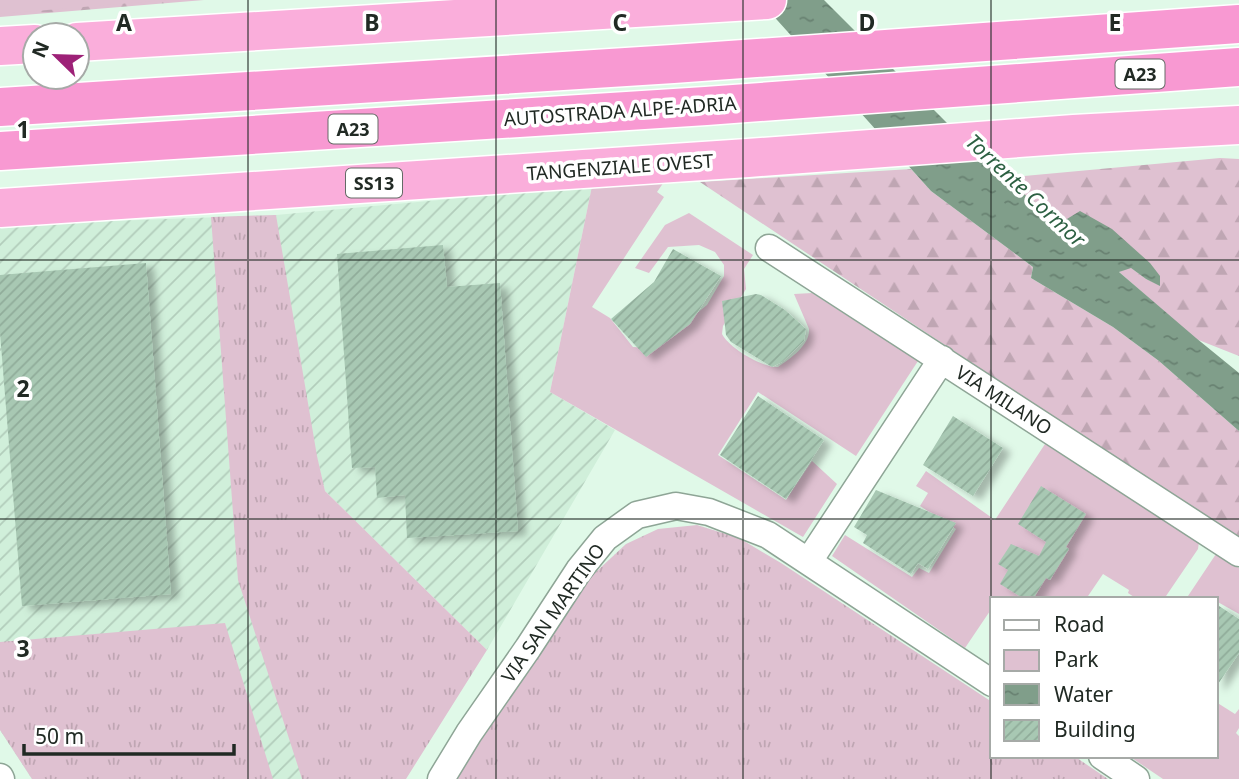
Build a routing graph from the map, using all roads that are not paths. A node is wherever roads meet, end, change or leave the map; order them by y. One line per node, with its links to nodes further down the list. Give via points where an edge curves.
1 (766, 0): 3 (highway)
2 (1239, 23): 7 (highway, A23)
3 (91, 40)
4 (21, 45): 5 (highway)
5 (0, 46)
6 (1239, 67): 11 (highway, AUTOSTRADA ALPE-ADRIA / A23)
7 (0, 107)
8 (1239, 125): 9 (highway, TANGENZIALE OVEST / SS13)
9 (1163, 129): 10 (highway, SS13); 12 (highway, TANGENZIALE OVEST / SS13)
10 (1239, 134)
11 (0, 151)
12 (0, 208)
13 (769, 248): 14 (street, VIA MILANO)
14 (942, 359): 15 (street, VIA MILANO); 16 (street)
15 (1239, 553)
16 (809, 561): 17 (street, VIA SAN MARTINO); 19 (street, VIA SAN MARTINO, via 768,535 709,512 676,506 636,516 605,538 579,570)
17 (990, 682)
18 (1105, 758): 20 (street)
19 (441, 779)
20 (1136, 779)

